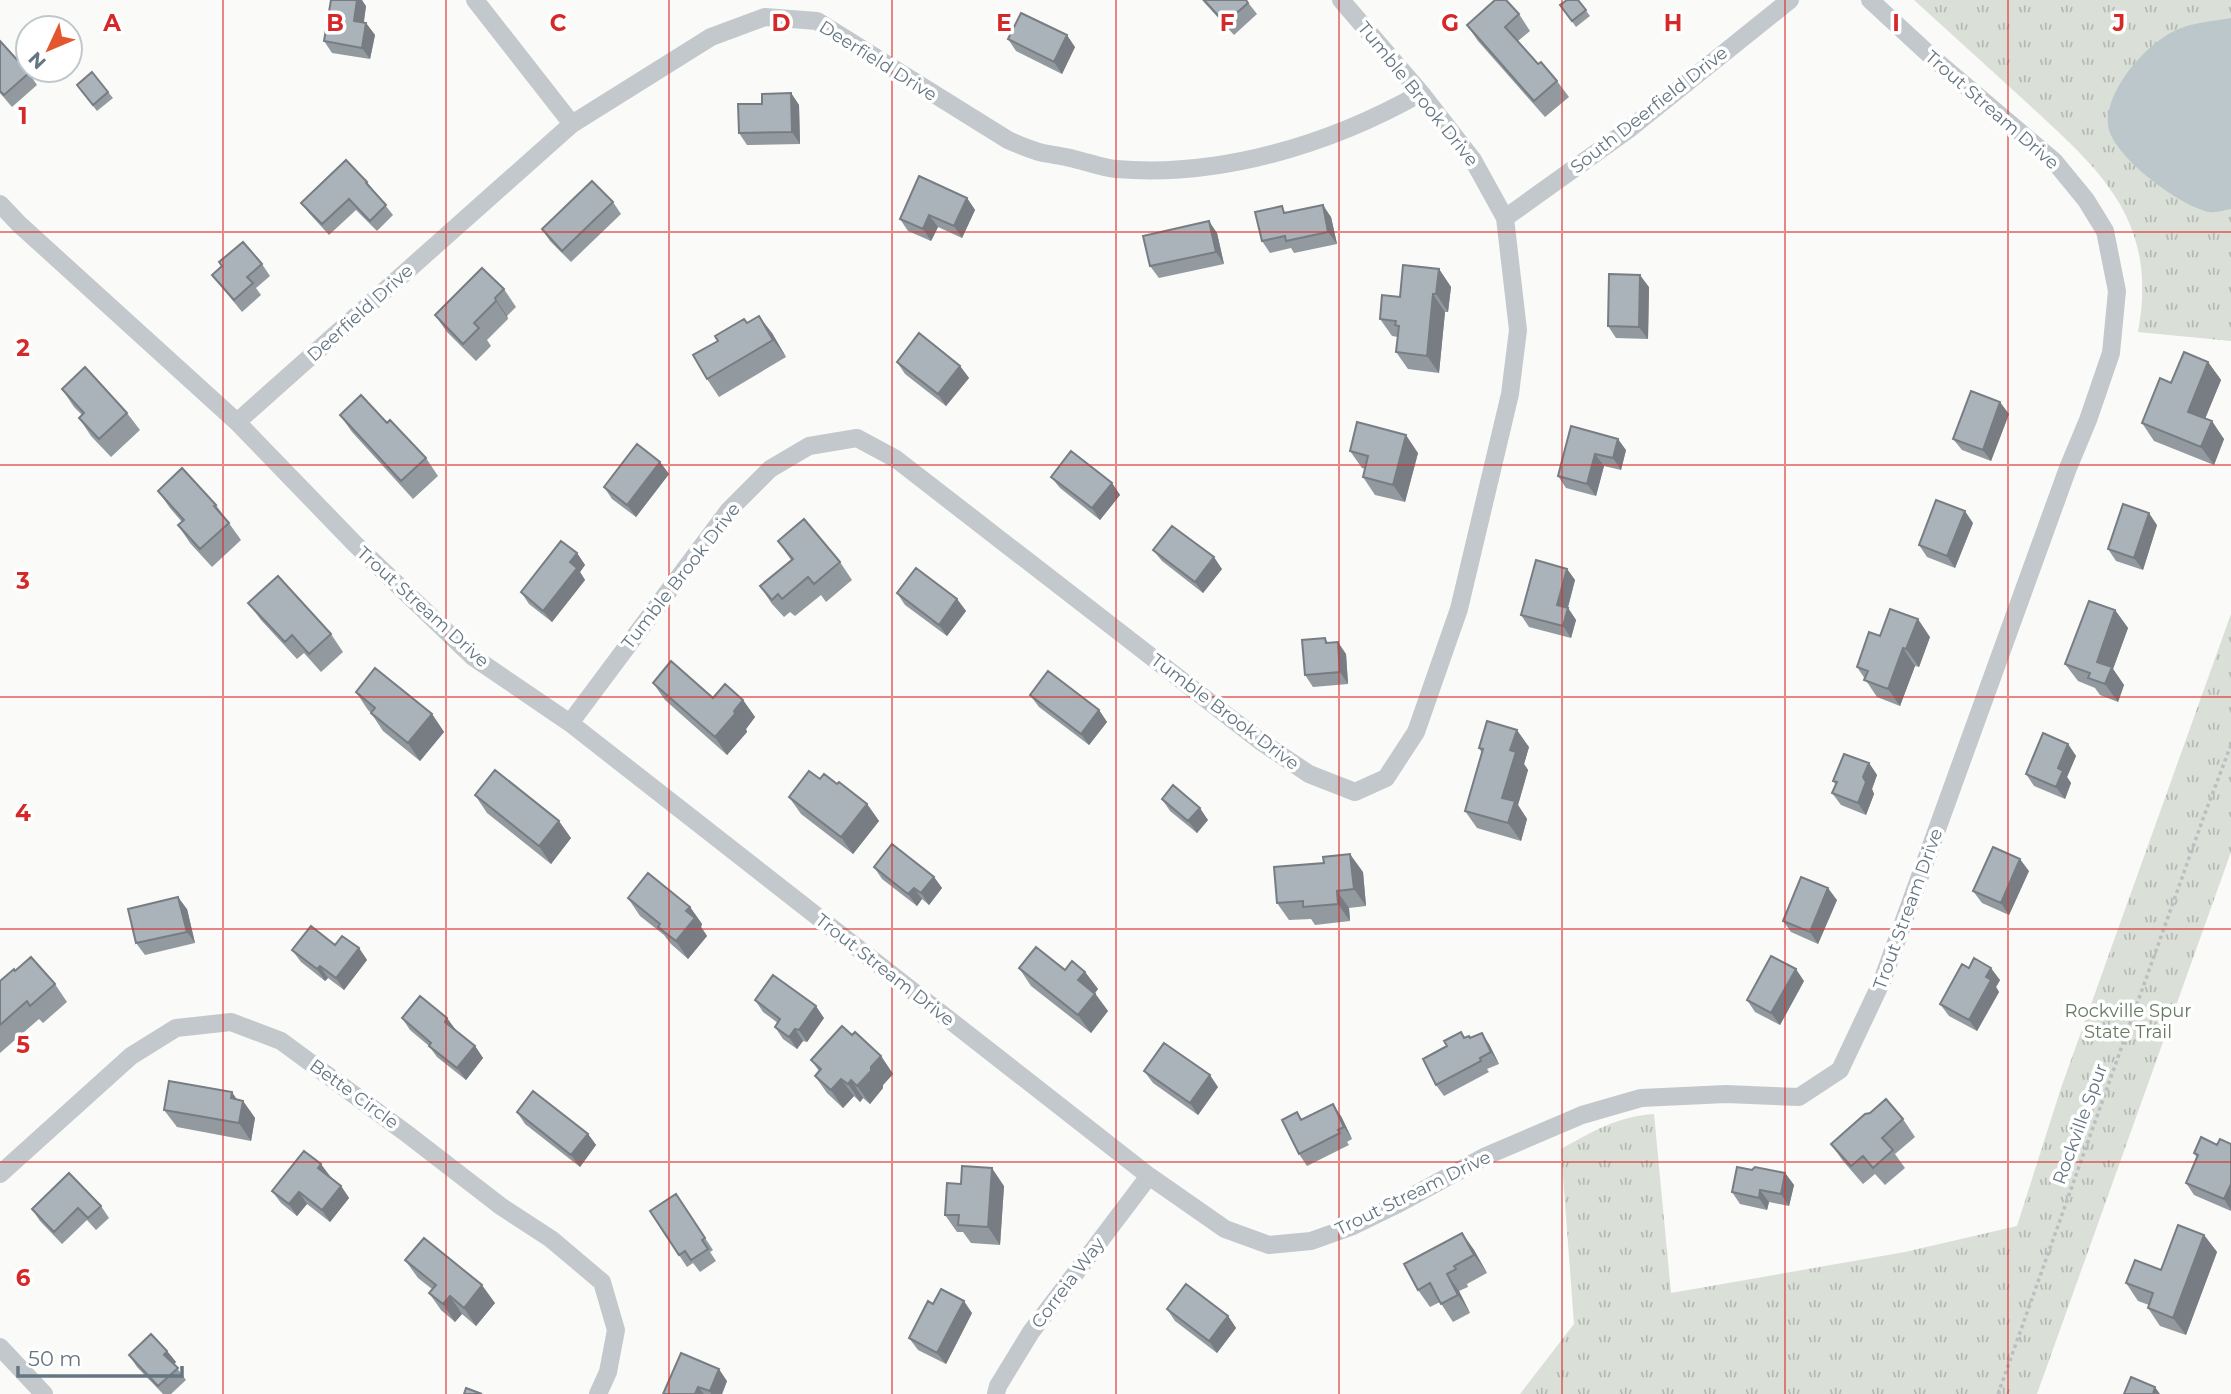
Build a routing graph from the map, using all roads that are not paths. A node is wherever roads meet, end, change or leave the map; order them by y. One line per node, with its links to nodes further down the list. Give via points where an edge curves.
1 (475, 0): 6 (street)
2 (1341, 0): 5 (street, Tumble Brook Drive)
3 (1790, 0): 8 (street, South Deerfield Drive, via 1628,130)
4 (1870, 0): 12 (street, Trout Stream Drive, via 2054,161 2105,231 2117,291 2111,353 2088,421 1882,981 1840,1070 1799,1097 1641,1098 1582,1115 1486,1156 1353,1226 1311,1241 1269,1245 1225,1229)
5 (1421, 93): 6 (street, Deerfield Drive, via 1332,136 1284,150 1208,166 1112,169 1041,153 1008,140 817,21 765,17 711,37); 8 (street, Tumble Brook Drive, via 1473,160)
6 (572, 124): 9 (street, Deerfield Drive)
7 (0, 204): 9 (street, Trout Stream Drive)
8 (1505, 218): 10 (street, Tumble Brook Drive, via 1518,330 1510,394 1459,609 1416,732 1386,778 1355,792 1310,774 1260,741 896,459 857,438 809,446 770,468 729,510)
9 (237, 422): 10 (street, Trout Stream Drive, via 473,657)
10 (570, 723): 12 (street, Trout Stream Drive)
11 (0, 1174): 15 (street, Bette Circle, via 131,1056 176,1028 230,1022 256,1031 281,1041 551,1239 602,1282 616,1330 608,1372)
12 (1149, 1177): 16 (street, Correia Way, via 1031,1332)
13 (0, 1347): 14 (street)
14 (44, 1394)
15 (598, 1394)
16 (996, 1394)

